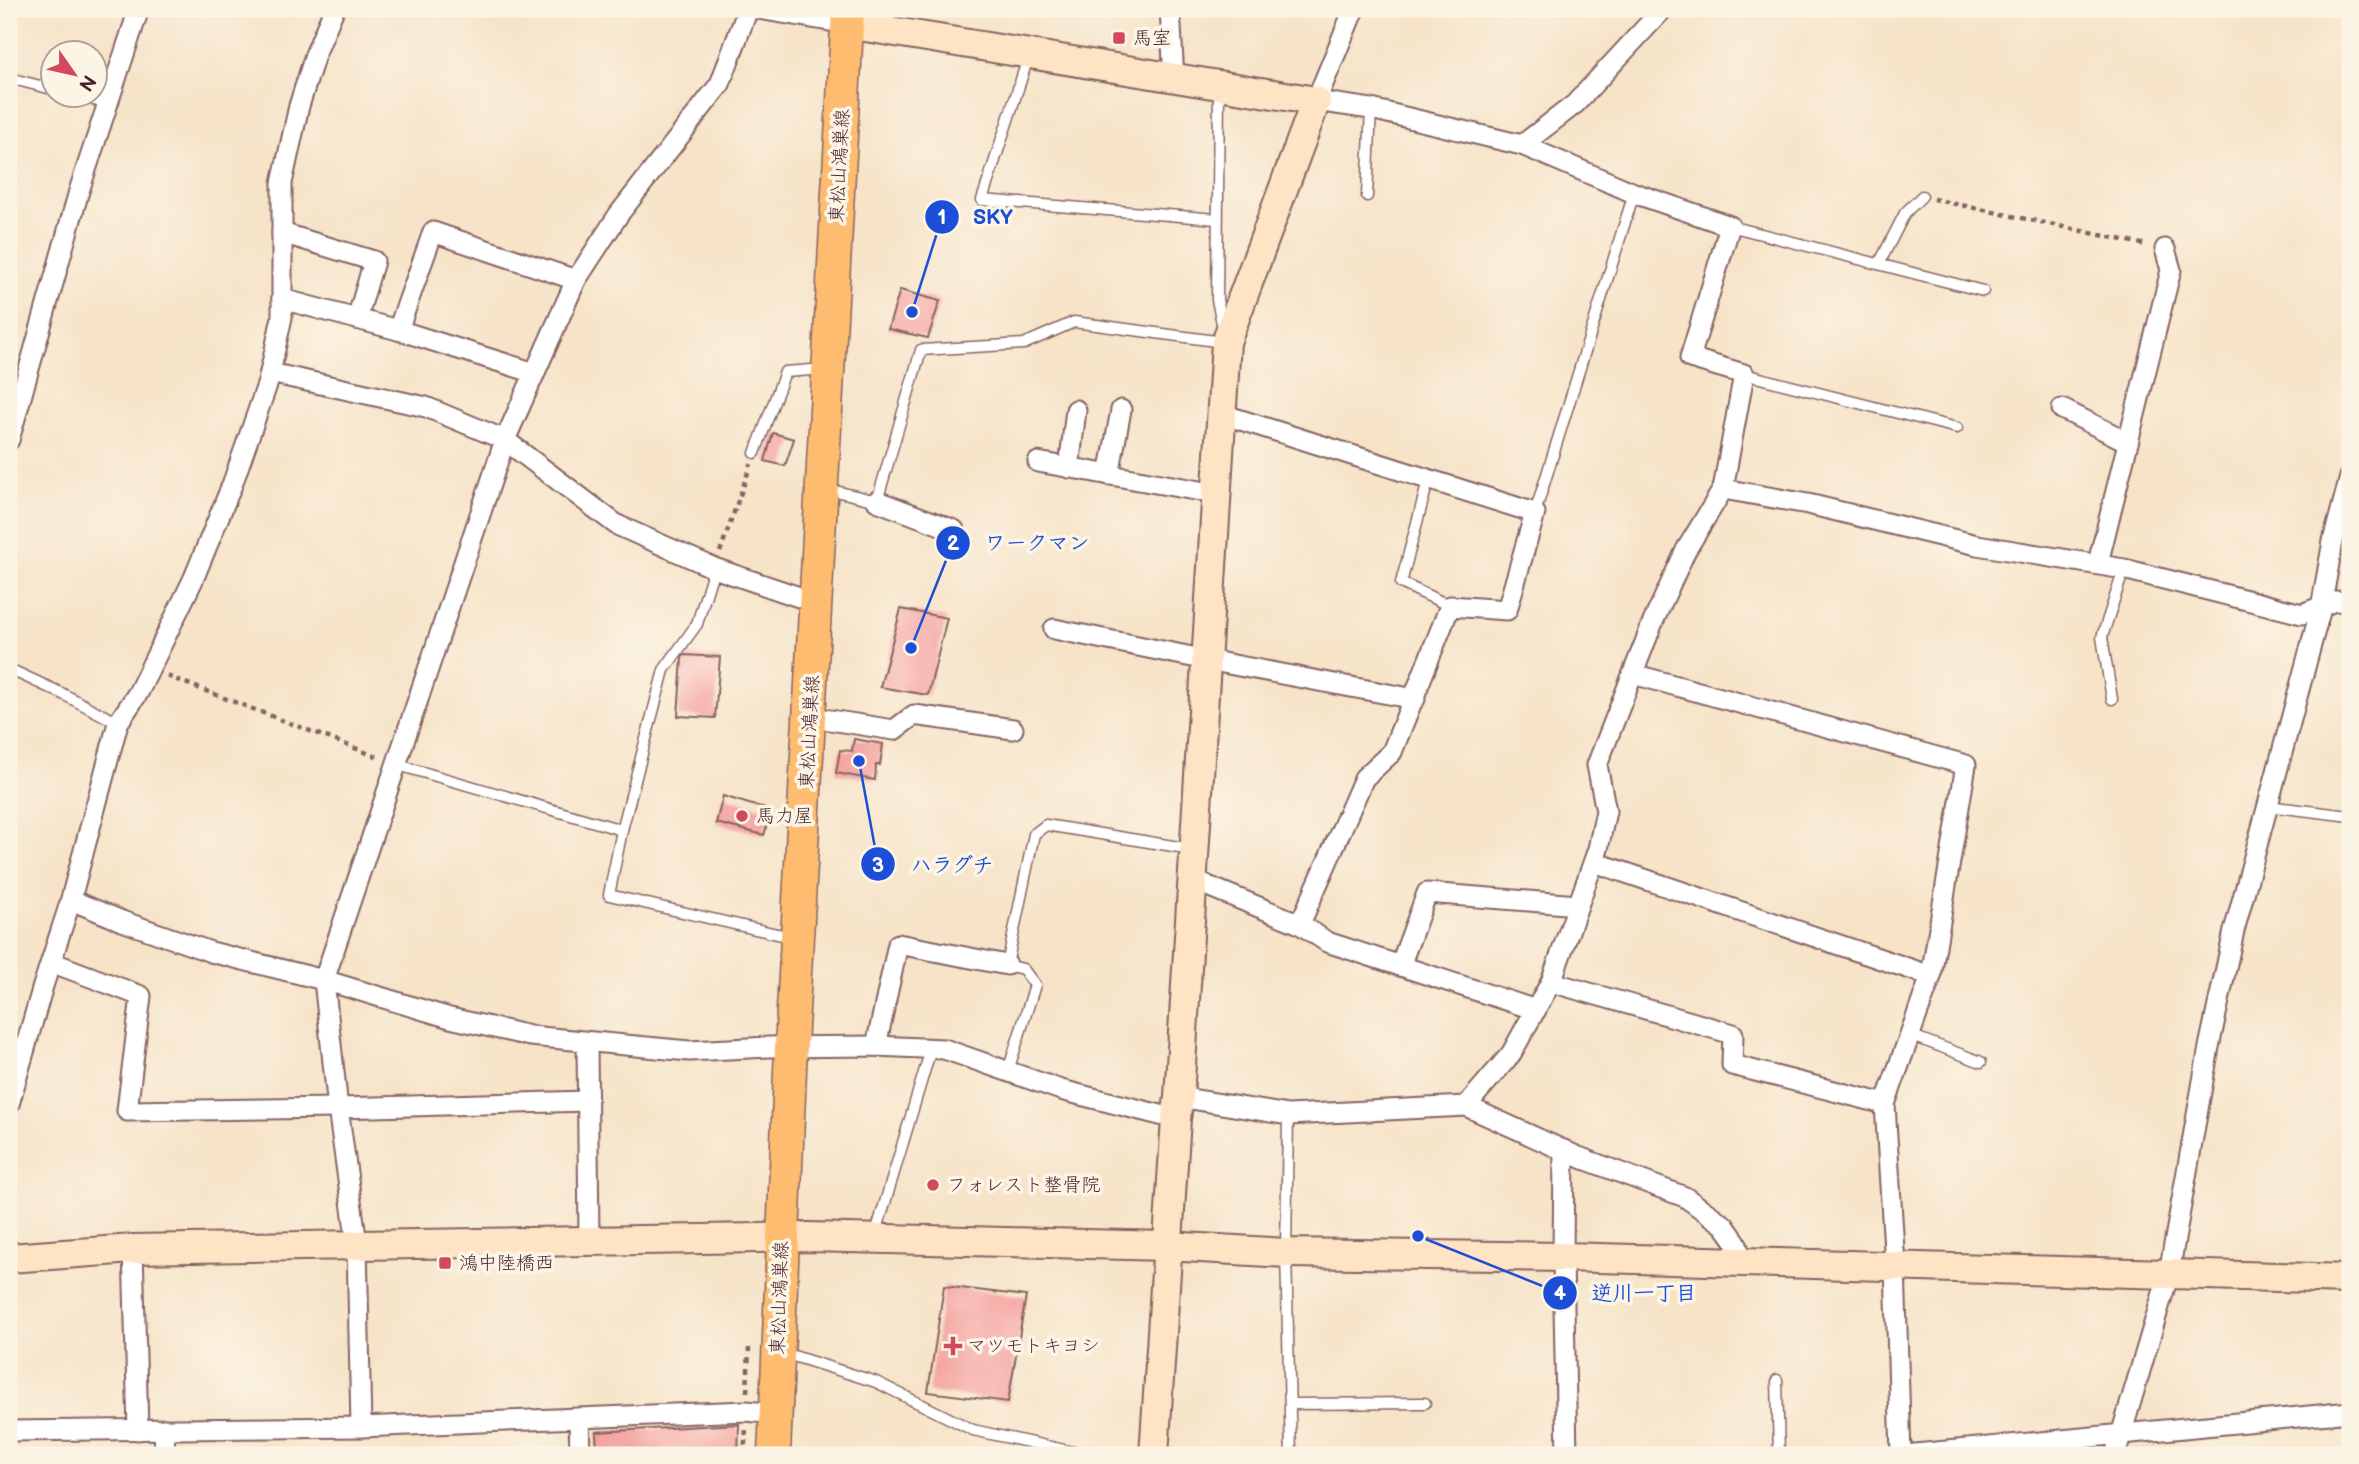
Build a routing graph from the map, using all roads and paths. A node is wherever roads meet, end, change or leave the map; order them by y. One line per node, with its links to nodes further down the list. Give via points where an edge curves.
1 (139, 9): 15 (street)
2 (334, 9): 24 (street, via 299,106 282,183)
3 (748, 9): 27 (street, via 720,83 619,214)
4 (758, 9): 8 (street)
5 (1170, 9): 11 (street)
6 (1354, 9): 14 (street)
7 (1663, 9): 18 (street, via 1575,104)
8 (847, 17): 9 (street); 33 (main road, 東松山鴻巣線)
9 (1029, 55): 11 (street); 22 (lane, via 982,200)
10 (9, 78): 12 (lane)
11 (1174, 79): 13 (street)
12 (38, 85)
13 (1219, 87): 14 (street); 22 (lane)
14 (1316, 102): 17 (street); 32 (street)
15 (108, 104)
16 (107, 108): 42 (street)
17 (1371, 109): 18 (street); 20 (lane)
18 (1522, 145): 19 (street)
19 (1634, 193): 23 (street); 55 (lane)
20 (1367, 196)
21 (1922, 196): 25 (path); 26 (lane, via 1905,214)
22 (1217, 219): 32 (lane, via 1217,300)
23 (1730, 226): 26 (lane); 36 (street, via 1690,359)
24 (282, 233): 29 (street); 30 (street, via 374,261)
25 (2165, 249): 44 (street, via 2171,270)
26 (1880, 264): 28 (lane)
27 (576, 280): 31 (street, via 433,232); 35 (street)
28 (1983, 291)
29 (282, 299): 30 (street); 34 (street)
30 (357, 319): 31 (street)
31 (398, 330): 35 (street)
32 (1226, 342): 40 (street); 54 (lane, via 1074,321 1024,344 921,350)
33 (829, 369): 45 (lane, via 785,372); 51 (main road, 東松山鴻巣線)
34 (270, 373): 43 (street, via 426,407); 67 (street, via 232,485)
35 (535, 373): 43 (street)
36 (1744, 374): 41 (lane); 52 (street)
37 (2062, 409): 44 (street)
38 (1076, 410): 47 (street)
39 (1121, 410): 48 (street)
40 (1222, 414): 50 (street); 53 (street)
41 (1957, 428)
42 (9, 440)
43 (505, 440): 58 (street, via 617,525); 74 (street)
44 (2128, 442): 57 (street)
45 (755, 453): 58 (path)
46 (1038, 462): 47 (street)
47 (1069, 468): 48 (street)
48 (1109, 475): 53 (street)
49 (2350, 478): 63 (street)
50 (1429, 481): 55 (street); 62 (lane, via 1401,583)
51 (823, 489): 54 (lane); 60 (main road, 東松山鴻巣線)
52 (1723, 489): 57 (street, via 1808,504 1977,545); 68 (street, via 1686,550)
53 (1217, 494): 65 (street)
54 (877, 501): 56 (street)
55 (1535, 513): 62 (street, via 1507,610)
56 (954, 530)
57 (2098, 563): 59 (street)
58 (714, 568): 60 (street); 77 (lane, via 697,624 664,670)
59 (2124, 569): 63 (street, via 2302,614); 70 (lane, via 2102,636)
60 (817, 600): 71 (main road, 東松山鴻巣線)
61 (2350, 602): 63 (street, via 2335,601)
62 (1450, 606): 69 (street)
63 (2321, 608): 75 (street)
64 (1054, 629): 65 (street)
65 (1207, 660): 69 (street); 78 (street)
66 (9, 669): 72 (lane)
67 (150, 669): 72 (street); 74 (path)
68 (1633, 674): 79 (street, via 1597,765 1606,811); 88 (street, via 1966,765)
69 (1415, 699): 83 (street, via 1392,752 1364,778)
70 (2112, 699)
71 (811, 717): 73 (street, via 894,730 914,715); 84 (main road, 東松山鴻巣線)
72 (118, 723): 81 (street)
73 (1013, 729)
74 (398, 765): 77 (lane); 89 (street)
75 (2267, 806): 76 (lane); 118 (street, via 2209,1047)
76 (2350, 816)
77 (622, 830): 84 (lane, via 609,895)
78 (1195, 850): 80 (street); 86 (lane, via 1046,825 1034,834)
79 (1594, 862): 82 (street); 88 (street)
80 (1193, 880): 83 (street); 104 (street)
81 (71, 900): 85 (street); 89 (street, via 211,952)
82 (1578, 905): 87 (street, via 1427,893); 90 (street)
83 (1300, 924): 87 (street, via 1327,942)
84 (797, 936): 95 (main road, 東松山鴻巣線)
85 (51, 962): 100 (street); 103 (street, via 141,996 127,1111)
86 (1007, 965): 94 (street, via 898,944); 98 (lane, via 1023,969 1034,985)
87 (1400, 966): 91 (street)
88 (1931, 976): 92 (street)
89 (324, 980): 93 (street, via 463,1021 530,1037); 103 (street)
90 (1551, 982): 91 (street); 101 (street, via 1733,1034 1732,1065)
91 (1536, 1010): 102 (street, via 1511,1054)
92 (1910, 1035): 97 (lane); 101 (street)
93 (587, 1043): 95 (street, via 689,1051); 99 (street)
94 (876, 1046): 95 (street); 96 (street)
95 (791, 1047): 107 (main road, 東松山鴻巣線)
96 (931, 1049): 98 (street, via 944,1049); 108 (lane)
97 (1980, 1062)
98 (1008, 1071): 104 (street, via 1061,1090)
99 (587, 1101): 103 (street); 109 (street)
100 (9, 1104)
101 (1885, 1104): 117 (street)
102 (1466, 1106): 105 (street); 106 (street)
103 (338, 1108): 110 (street)
104 (1178, 1108): 105 (street); 111 (street)
105 (1288, 1115): 113 (lane)
106 (1564, 1150): 114 (street); 116 (street, via 1685,1197 1724,1225)
107 (782, 1238): 108 (street); 109 (street); 120 (main road, 東松山鴻巣線)
108 (874, 1238): 111 (street)
109 (589, 1240): 110 (street)
110 (357, 1244): 112 (street); 127 (street)
111 (1167, 1245): 113 (street); 137 (street)
112 (133, 1249): 115 (street); 129 (street)
113 (1286, 1253): 114 (street); 123 (lane)
114 (1563, 1257): 116 (street); 139 (street)
115 (9, 1258)
116 (1743, 1263): 117 (street)
117 (1895, 1266): 118 (street); 141 (street)
118 (2169, 1273): 119 (street); 131 (street)
119 (2350, 1279)
120 (778, 1352): 125 (main road, 東松山鴻巣線); 136 (lane, via 876,1382 973,1430)
121 (1776, 1380): 140 (lane)
122 (1426, 1403): 123 (lane)
123 (1290, 1404): 138 (lane)
124 (2350, 1412): 131 (street)
125 (776, 1414): 126 (street, via 746,1410); 135 (main road, 東松山鴻巣線)
126 (579, 1418): 127 (street); 134 (street)
127 (361, 1427): 128 (street)
128 (164, 1429): 129 (street); 133 (street)
129 (138, 1430): 130 (street)
130 (9, 1431)
131 (2120, 1436): 132 (street); 142 (street)
132 (2030, 1450): 141 (street)
133 (165, 1455)
134 (580, 1455)
135 (774, 1455)
136 (1087, 1455)
137 (1154, 1455)
138 (1291, 1455)
139 (1567, 1455)
140 (1779, 1455)
141 (1903, 1455)
142 (2115, 1455)

